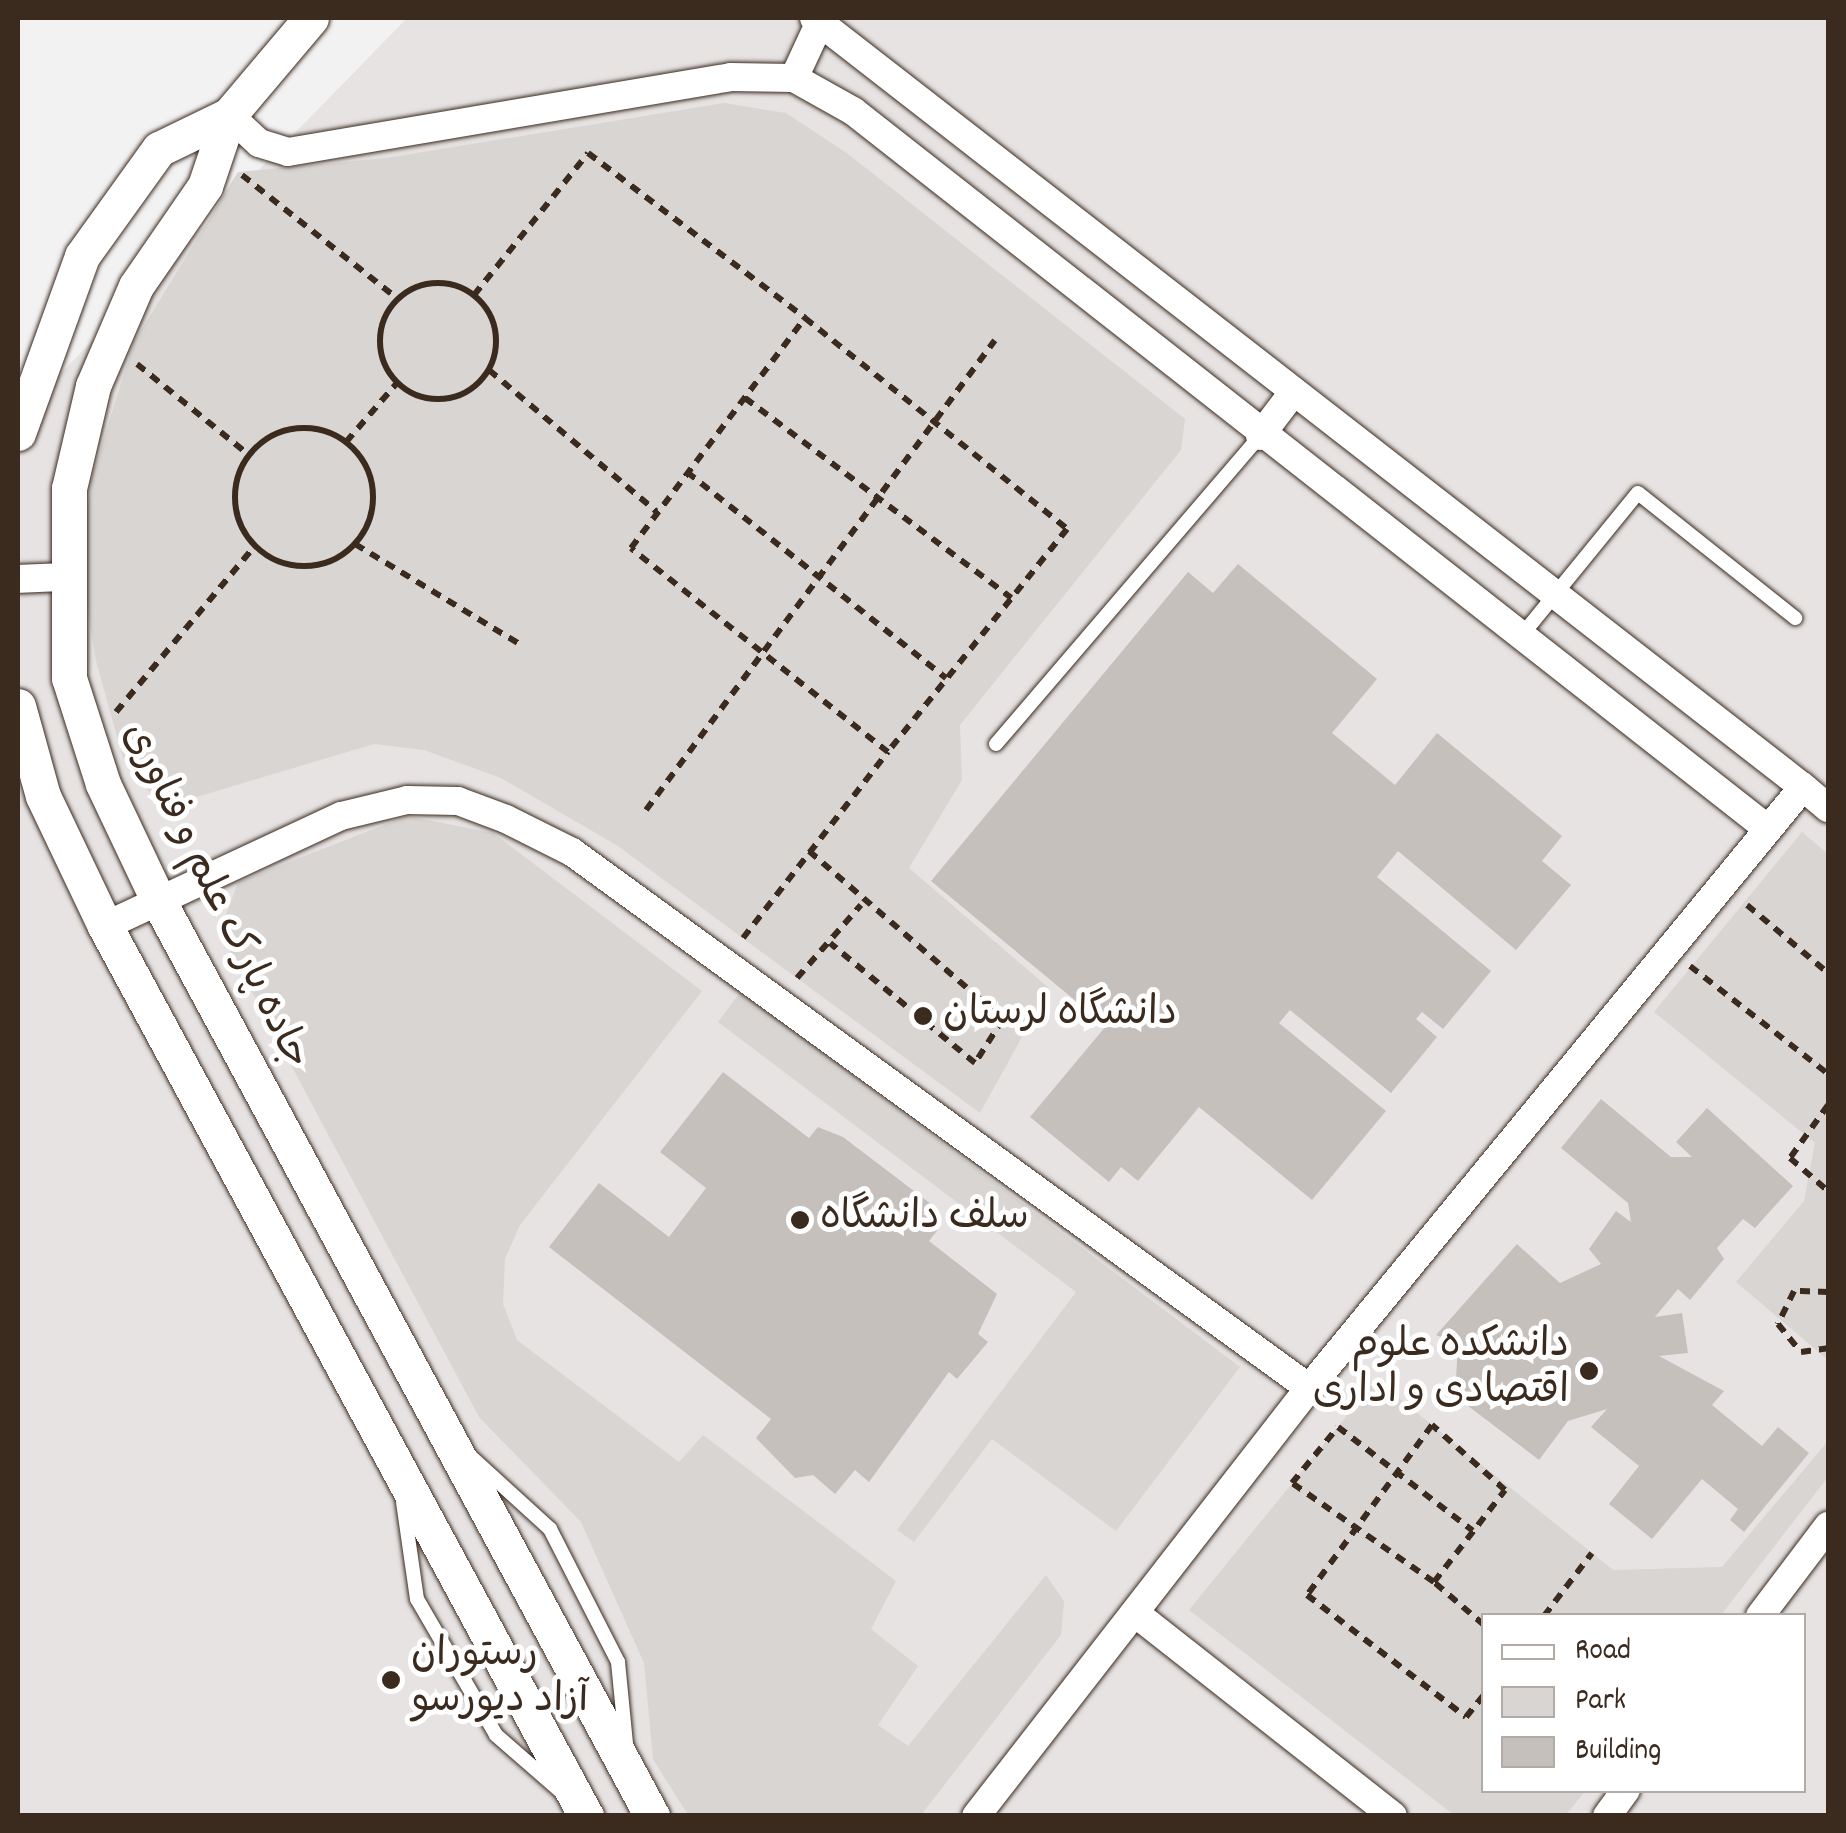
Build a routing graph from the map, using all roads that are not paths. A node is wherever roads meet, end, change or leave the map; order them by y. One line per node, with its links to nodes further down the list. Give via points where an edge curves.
1 (311, 18): 4 (street)
2 (817, 20): 3 (street); 5 (street)
3 (794, 78): 4 (street, via 730,78 288,152 259,142); 7 (street, via 853,111)
4 (229, 115): 6 (street, via 160,150 82,256); 8 (street, جاده پارک علم و فناوری, via 205,186 136,286 111,344 69,488)
5 (1292, 394): 7 (street); 10 (street)
6 (18, 433)
7 (1260, 436): 12 (street); 14 (lane)
8 (64, 577): 9 (street); 18 (street, جاده پارک علم و فناوری, via 69,678 90,744)
9 (18, 579)
10 (1554, 596): 11 (lane, via 1638,493); 12 (lane); 15 (street)
11 (1795, 618)
12 (1522, 635): 17 (street)
13 (18, 706): 19 (street, via 43,796)
14 (996, 744)
15 (1803, 787): 16 (street); 17 (street)
16 (1828, 808)
17 (1768, 829): 20 (street)
18 (158, 900): 19 (street); 20 (street, via 270,842 406,800 458,802 506,819 572,852); 27 (street, جاده پارک علم و فناوری)
19 (105, 926): 21 (street)
20 (1309, 1388): 23 (street)
21 (397, 1456): 26 (street); 26 (lane, via 418,1598 496,1735)
22 (1828, 1526): 24 (street)
23 (1135, 1613): 28 (street); 29 (street)
24 (1762, 1613)
25 (1624, 1793): 30 (street)
26 (585, 1814)
27 (652, 1816)
28 (976, 1816)
29 (1393, 1816)
30 (1607, 1816)

